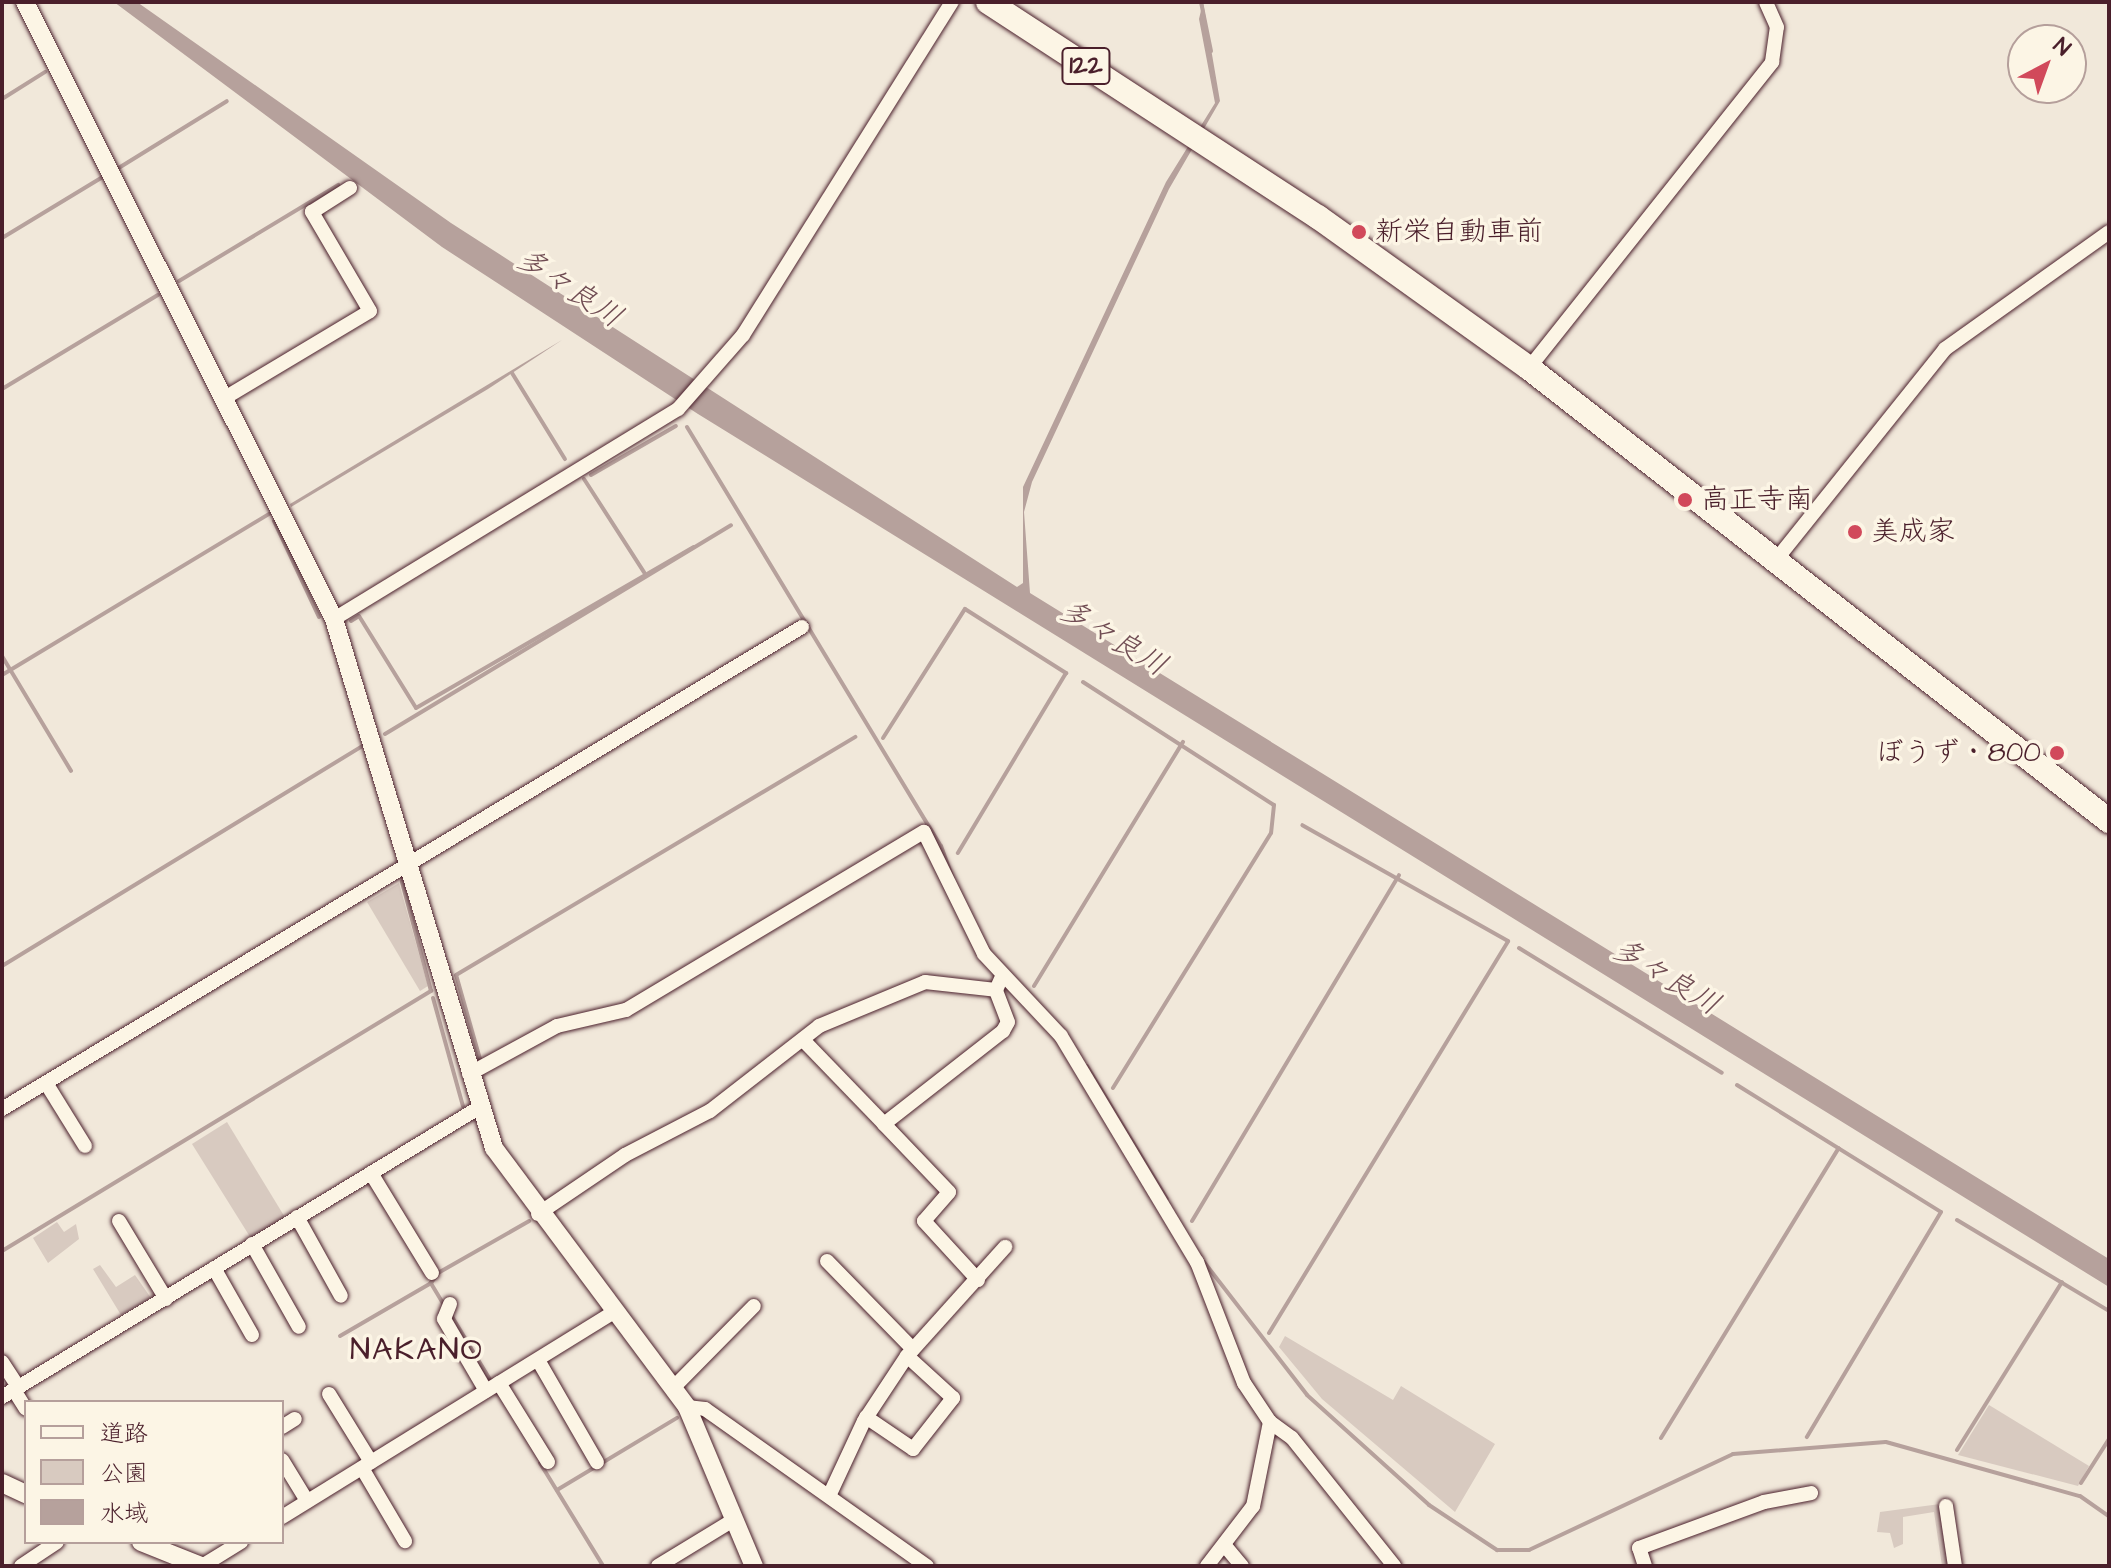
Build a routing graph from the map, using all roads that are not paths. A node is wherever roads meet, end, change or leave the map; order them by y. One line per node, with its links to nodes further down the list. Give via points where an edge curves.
1 (25, 2): 8 (street)
2 (952, 2): 10 (street, via 713,373 681,405)
3 (988, 2): 7 (highway, 122, via 1192,135)
4 (1766, 2): 7 (street, via 1777,27 1772,62)
5 (350, 188): 8 (street, via 312,212 370,311)
6 (2109, 232): 9 (street, via 1945,349)
7 (1529, 368): 9 (highway, 122)
8 (223, 399): 10 (street)
9 (1776, 560): 12 (highway, 122)
10 (334, 619): 13 (street)
11 (802, 627): 13 (street)
12 (2109, 821)
13 (410, 862): 16 (street); 17 (street)
14 (998, 984): 15 (street, via 925,982 858,1007); 16 (street, via 924,832 626,1010 557,1026); 20 (street, via 1008,1022 1003,1031); 49 (street, via 1061,1036 1108,1111 1197,1262 1244,1383)
15 (803, 1040): 20 (street); 23 (street, via 710,1111 625,1155)
16 (469, 1074): 18 (street)
17 (46, 1083): 19 (street); 21 (street)
18 (480, 1107): 22 (street); 23 (street, via 501,1162)
19 (2, 1109)
20 (884, 1124): 31 (street, via 949,1192 924,1221)
21 (85, 1146)
22 (371, 1173): 24 (street); 30 (street)
23 (538, 1214): 36 (street)
24 (297, 1217): 26 (street); 32 (street)
25 (119, 1221): 33 (street)
26 (252, 1244): 29 (street); 37 (street)
27 (1005, 1247): 31 (street)
28 (827, 1261): 39 (street)
29 (214, 1268): 33 (street); 38 (street)
30 (432, 1273)
31 (978, 1280): 39 (street)
32 (341, 1296)
33 (166, 1299): 44 (street)
34 (450, 1304): 42 (street, via 444,1319)
35 (754, 1306): 43 (street)
36 (616, 1311): 40 (street); 43 (street)
37 (299, 1327)
38 (252, 1335)
39 (910, 1352): 48 (street); 48 (street, via 953,1398 913,1449)
40 (538, 1360): 42 (street); 51 (street)
41 (2, 1362): 44 (street)
42 (493, 1387): 50 (street); 53 (street)
43 (673, 1388): 47 (street)
44 (11, 1391): 46 (street)
45 (329, 1394): 53 (street)
46 (24, 1407)
47 (687, 1407): 57 (street, via 705,1409); 61 (street)
48 (866, 1417): 57 (street)
49 (1270, 1422): 66 (street, via 1253,1506); 74 (street, via 1292,1438)
50 (548, 1462)
51 (597, 1462)
52 (284, 1463): 58 (street)
53 (366, 1465): 58 (street); 62 (street)
54 (3, 1486): 55 (street)
55 (24, 1493)
56 (1811, 1493): 75 (street, via 1764,1502 1639,1548)
57 (829, 1496): 71 (street)
58 (307, 1501): 60 (street)
59 (1946, 1506): 76 (street)
60 (284, 1516)
61 (735, 1519): 69 (street); 70 (street)
62 (405, 1541)
63 (54, 1544): 67 (street)
64 (146, 1544): 68 (street)
65 (238, 1544): 68 (street)
66 (1226, 1547): 72 (street); 73 (street)
67 (21, 1566)
68 (199, 1566)
69 (658, 1566)
70 (754, 1566)
71 (927, 1566)
72 (1207, 1566)
73 (1242, 1566)
74 (1394, 1566)
75 (1645, 1566)
76 (1955, 1566)

